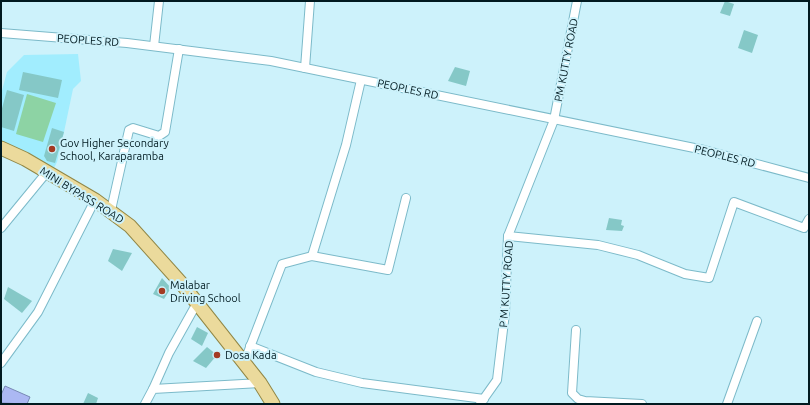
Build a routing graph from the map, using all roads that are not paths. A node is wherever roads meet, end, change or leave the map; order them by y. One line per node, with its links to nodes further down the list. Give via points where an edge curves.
1 (159, 1): 5 (street)
2 (310, 1): 7 (street)
3 (577, 1): 9 (street, PM KUTTY ROAD)
4 (1, 33): 5 (street, PEOPLES RD)
5 (154, 46): 6 (street, PEOPLES RD)
6 (179, 49): 7 (street, PEOPLES RD); 15 (street, via 165,132 159,136 133,128 129,130)
7 (305, 68): 8 (street, PEOPLES RD)
8 (361, 80): 9 (street, PEOPLES RD); 19 (street, via 346,145)
9 (554, 120): 12 (street, PEOPLES RD, via 704,150); 18 (street, P M KUTTY ROAD)
10 (1, 148): 11 (main road, MINI BYPASS ROAD)
11 (47, 172): 14 (main road, MINI BYPASS ROAD); 17 (street)
12 (809, 178)
13 (406, 198): 19 (street, via 388,270)
14 (95, 200): 15 (main road, MINI BYPASS ROAD); 24 (street, via 38,312)
15 (111, 210): 20 (main road, MINI BYPASS ROAD, via 130,226)
16 (809, 219): 18 (street, via 804,228 734,202 709,278 685,274 638,255 598,245)
17 (1, 228)
18 (508, 236): 28 (street, P M KUTTY ROAD, via 505,313 497,380)
19 (312, 256): 23 (street, via 282,264)
20 (197, 302): 25 (main road, MINI BYPASS ROAD); 27 (street)
21 (757, 321): 32 (street)
22 (576, 330): 31 (street, via 572,393 585,401)
23 (250, 346): 25 (street); 28 (street, via 316,372 362,383)
24 (1, 362)
25 (244, 363): 26 (main road, MINI BYPASS ROAD)
26 (260, 383): 27 (street); 30 (main road, MINI BYPASS ROAD)
27 (153, 389): 29 (street)
28 (482, 402)
29 (145, 404)
30 (273, 404)
31 (642, 404)
32 (727, 404)

